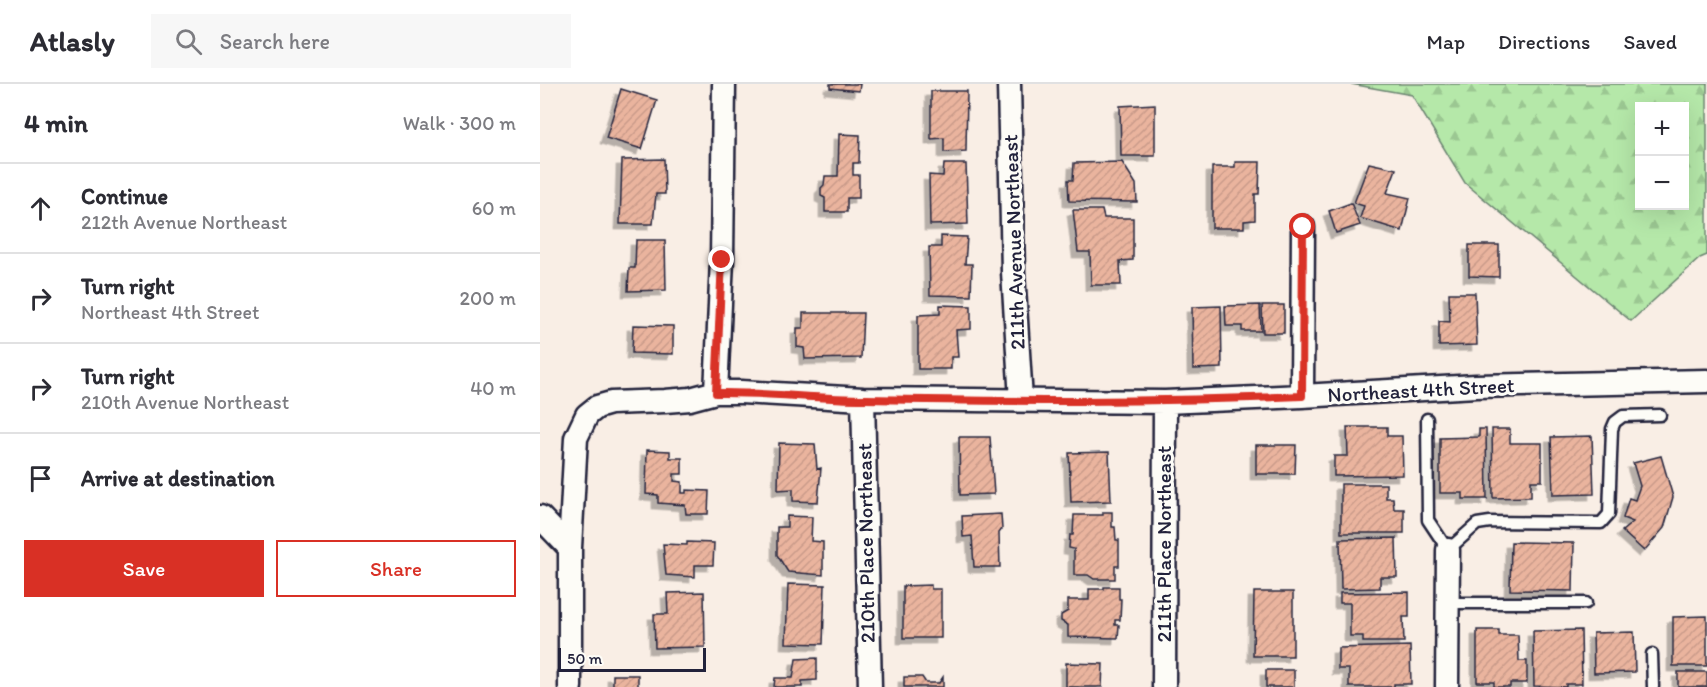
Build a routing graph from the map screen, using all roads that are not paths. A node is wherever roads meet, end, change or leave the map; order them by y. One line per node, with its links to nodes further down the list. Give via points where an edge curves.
1 (724, 84): 5 (street)
2 (1009, 84): 8 (street, 211th Avenue Northeast, via 1013,272)
3 (1303, 227): 6 (street)
4 (1707, 381): 6 (street, Northeast 4th Street, via 1488,386)
5 (716, 393): 7 (street, Northeast 4th Street); 13 (street, Northeast 4th Street, via 690,399 611,403 587,415 576,438)
6 (1302, 396): 9 (street, Northeast 4th Street)
7 (863, 399): 8 (street, Northeast 4th Street); 19 (street, 210th Place Northeast)
8 (1021, 400): 9 (street, Northeast 4th Street)
9 (1165, 402): 20 (street, 211th Place Northeast)
10 (1660, 415): 14 (lane, via 1623,416 1615,422 1609,514 1601,523 1477,524)
11 (1427, 419): 14 (lane, via 1428,520)
12 (540, 518): 13 (street)
13 (570, 548): 18 (street)
14 (1448, 550): 15 (street)
15 (1448, 603): 16 (lane); 21 (street)
16 (1586, 603)
17 (1652, 654): 22 (lane)
18 (570, 687)
19 (870, 687)
20 (1164, 687)
21 (1447, 687)
22 (1653, 687)

